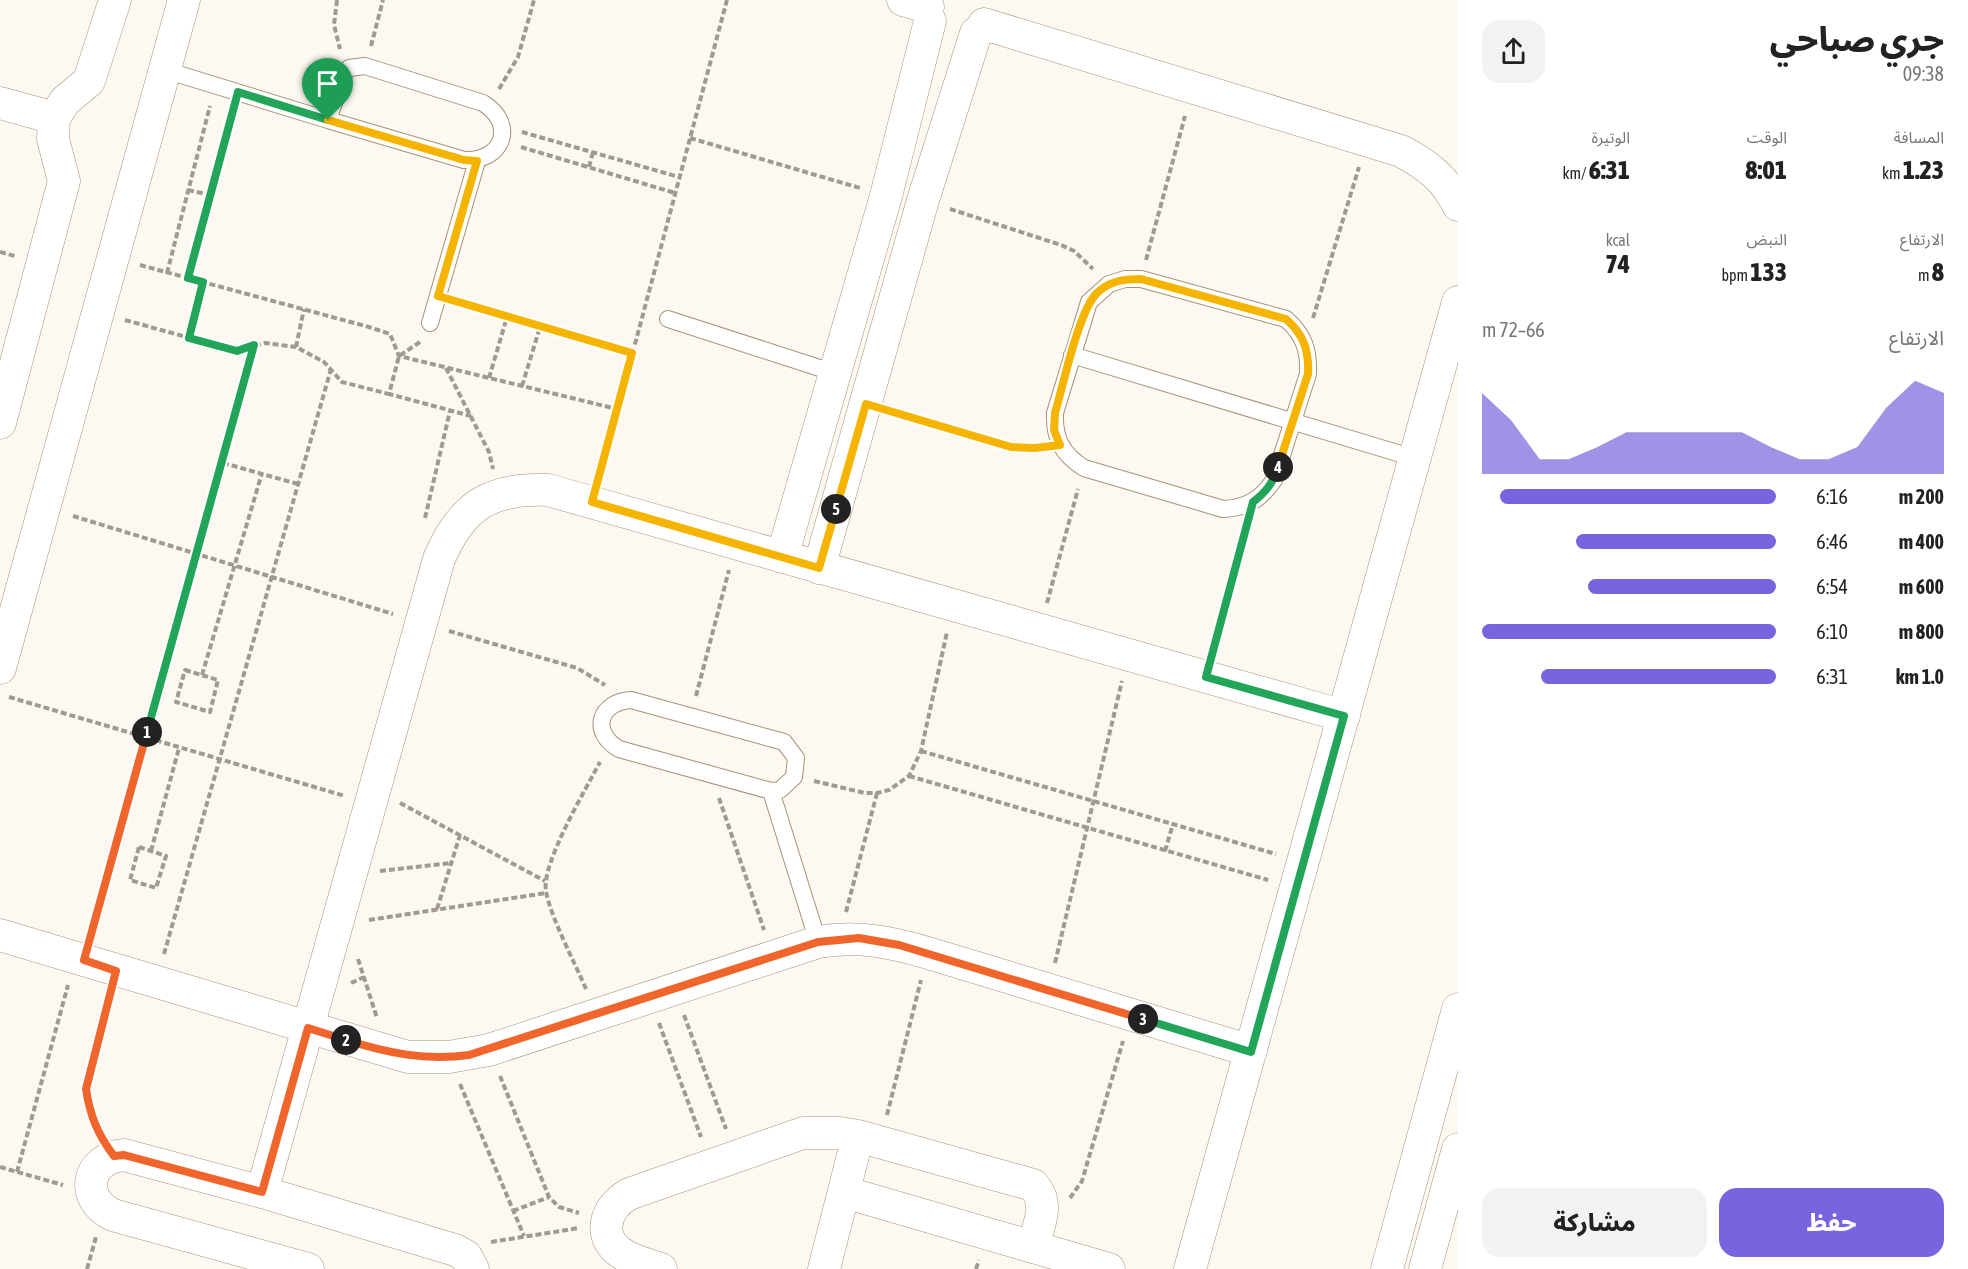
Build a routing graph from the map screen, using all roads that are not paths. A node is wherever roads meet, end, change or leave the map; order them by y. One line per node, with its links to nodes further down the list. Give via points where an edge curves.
1 (115, 0): 7 (street, via 89,81 65,101)
2 (184, 0): 5 (street)
3 (923, 7): 4 (street, via 945,36 956,39); 15 (street, via 886,196)
4 (982, 19): 10 (street, via 1401,151 1424,163 1443,181); 20 (street, via 923,200)
5 (165, 70): 8 (lane); 21 (street)
6 (0, 104): 7 (street)
7 (54, 118): 17 (street, via 53,139 64,181)
8 (328, 120): 9 (lane); 9 (lane, via 340,81 357,67 483,103 494,110 501,134 489,156)
9 (477, 161): 13 (lane)
10 (1458, 205)
11 (1458, 302): 18 (street)
12 (669, 319): 15 (lane)
13 (430, 323)
14 (1072, 355): 16 (lane); 16 (lane, via 1089,302 1109,284 1125,279 1141,279 1286,319 1298,330 1309,358); 16 (lane, via 1054,430 1070,458 1084,468 1223,509 1238,508 1253,502 1274,480)
15 (835, 373): 19 (street)
16 (1293, 421): 18 (lane)
17 (0, 423)
18 (1414, 458): 22 (street)
19 (782, 556): 20 (street); 27 (street, via 548,490 520,489 492,496 468,511 450,533 439,559)
20 (819, 568): 22 (street)
21 (0, 668)
22 (1344, 716): 28 (street)
23 (771, 791): 23 (lane, via 780,790 794,777 796,758 784,742 631,700 620,700 604,713 603,734 618,749); 25 (lane)
24 (0, 935): 27 (street)
25 (828, 940): 27 (street, via 489,1050 449,1058 388,1053); 28 (street, via 879,940)
26 (1458, 1010): 40 (street)
27 (308, 1028): 31 (street)
28 (1251, 1052): 39 (street)
29 (869, 1139): 32 (street); 33 (street, via 1033,1185 1043,1200); 36 (street, via 831,1132 803,1133 628,1194 617,1201 608,1218 608,1238 627,1257)
30 (1458, 1149): 41 (street)
31 (262, 1192): 34 (street, via 455,1250); 35 (street, via 124,1155 98,1166 93,1174 92,1193 96,1203 113,1215)
32 (844, 1192): 33 (street); 37 (street)
33 (1033, 1246): 38 (street)
34 (470, 1263)
35 (308, 1269)
36 (661, 1269)
37 (824, 1269)
38 (1110, 1269)
39 (1190, 1269)
40 (1388, 1269)
41 (1425, 1269)

